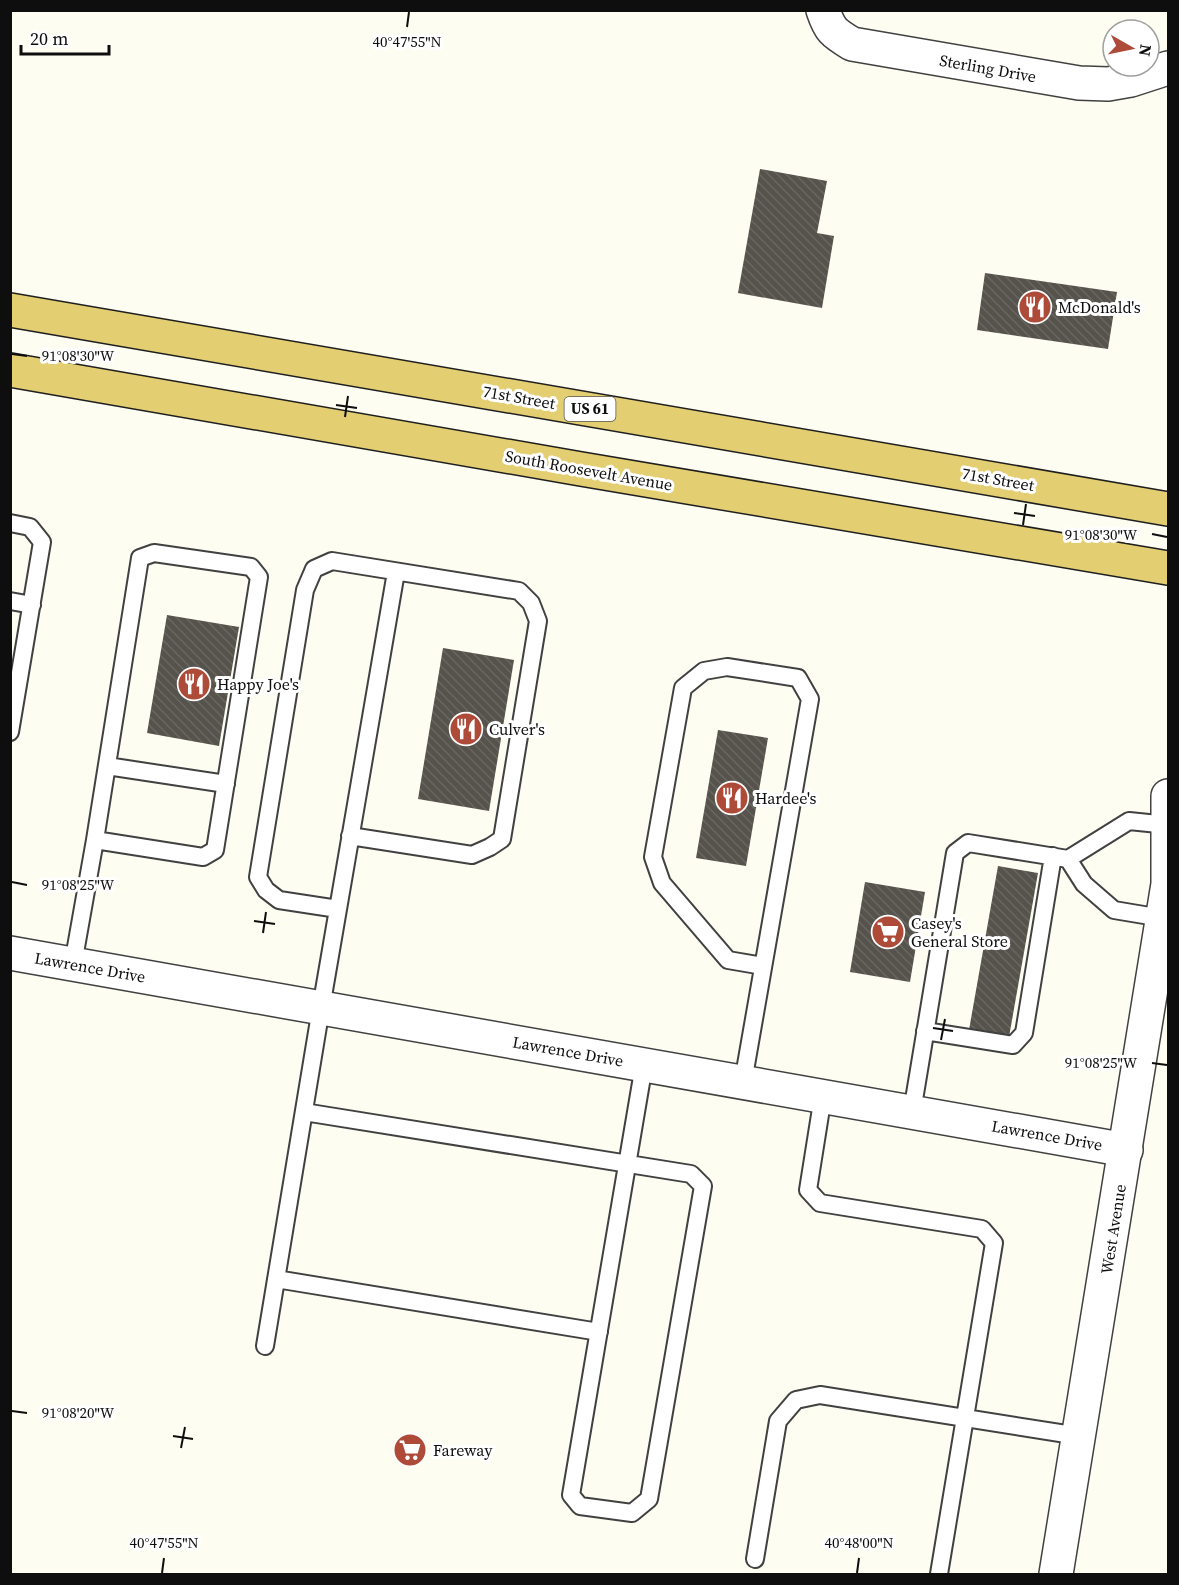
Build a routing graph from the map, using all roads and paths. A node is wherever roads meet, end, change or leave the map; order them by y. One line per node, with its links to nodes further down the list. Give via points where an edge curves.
1 (823, 10): 2 (street, Sterling Drive, via 828,25 852,44 1079,83 1108,84)
2 (1168, 68)
3 (10, 310): 5 (highway, 71st Street / US 61)
4 (10, 370): 7 (highway, South Roosevelt Avenue)
5 (1168, 509)
6 (10, 524): 10 (lane, via 30,527 42,542)
7 (1168, 568)
8 (396, 572): 16 (lane); 16 (lane, via 519,591 531,603 538,621 502,839 472,855); 20 (lane, via 332,561 314,569 305,590 258,877 279,900)
9 (10, 601): 10 (lane)
10 (32, 604): 11 (lane)
11 (10, 732)
12 (107, 766): 13 (lane); 13 (lane, via 140,558 153,553 251,567 259,577); 17 (lane)
13 (226, 784): 17 (lane, via 215,850 203,857)
14 (1168, 796): 15 (street, West Avenue)
15 (1168, 825): 18 (lane, via 1129,820); 19 (street, West Avenue)
16 (350, 836): 20 (lane)
17 (95, 840): 23 (lane)
18 (1061, 858): 21 (lane, via 1114,910); 26 (lane, via 1024,1033 1013,1045); 26 (lane, via 968,843 956,853)
19 (1168, 884): 21 (street, West Avenue)
20 (338, 909): 25 (lane)
21 (1162, 918): 32 (street, West Avenue)
22 (10, 953): 23 (street, Lawrence Drive)
23 (73, 964): 25 (street, Lawrence Drive)
24 (763, 966): 24 (lane, via 810,699 798,678 727,667 704,671 683,688 653,857 662,883 728,960); 28 (lane)
25 (321, 1008): 27 (street, Lawrence Drive); 30 (lane)
26 (925, 1031): 31 (lane)
27 (644, 1065): 28 (street, Lawrence Drive); 33 (lane)
28 (742, 1082): 29 (street, Lawrence Drive)
29 (823, 1096): 31 (street, Lawrence Drive); 37 (lane, via 808,1190 820,1203 982,1229 994,1243)
30 (304, 1112): 33 (lane); 34 (lane)
31 (912, 1112): 32 (street, Lawrence Drive)
32 (1126, 1149): 38 (street, West Avenue)
33 (627, 1164): 35 (lane); 35 (lane, via 691,1174 703,1186 650,1499 632,1513 580,1506 571,1494)
34 (276, 1279): 35 (lane); 36 (lane)
35 (599, 1332)
36 (265, 1346)
37 (965, 1418): 38 (lane); 39 (lane, via 820,1395 796,1400 778,1421); 40 (lane)
38 (1079, 1436): 41 (street, West Avenue)
39 (755, 1559)
40 (939, 1575)
41 (1056, 1575)

